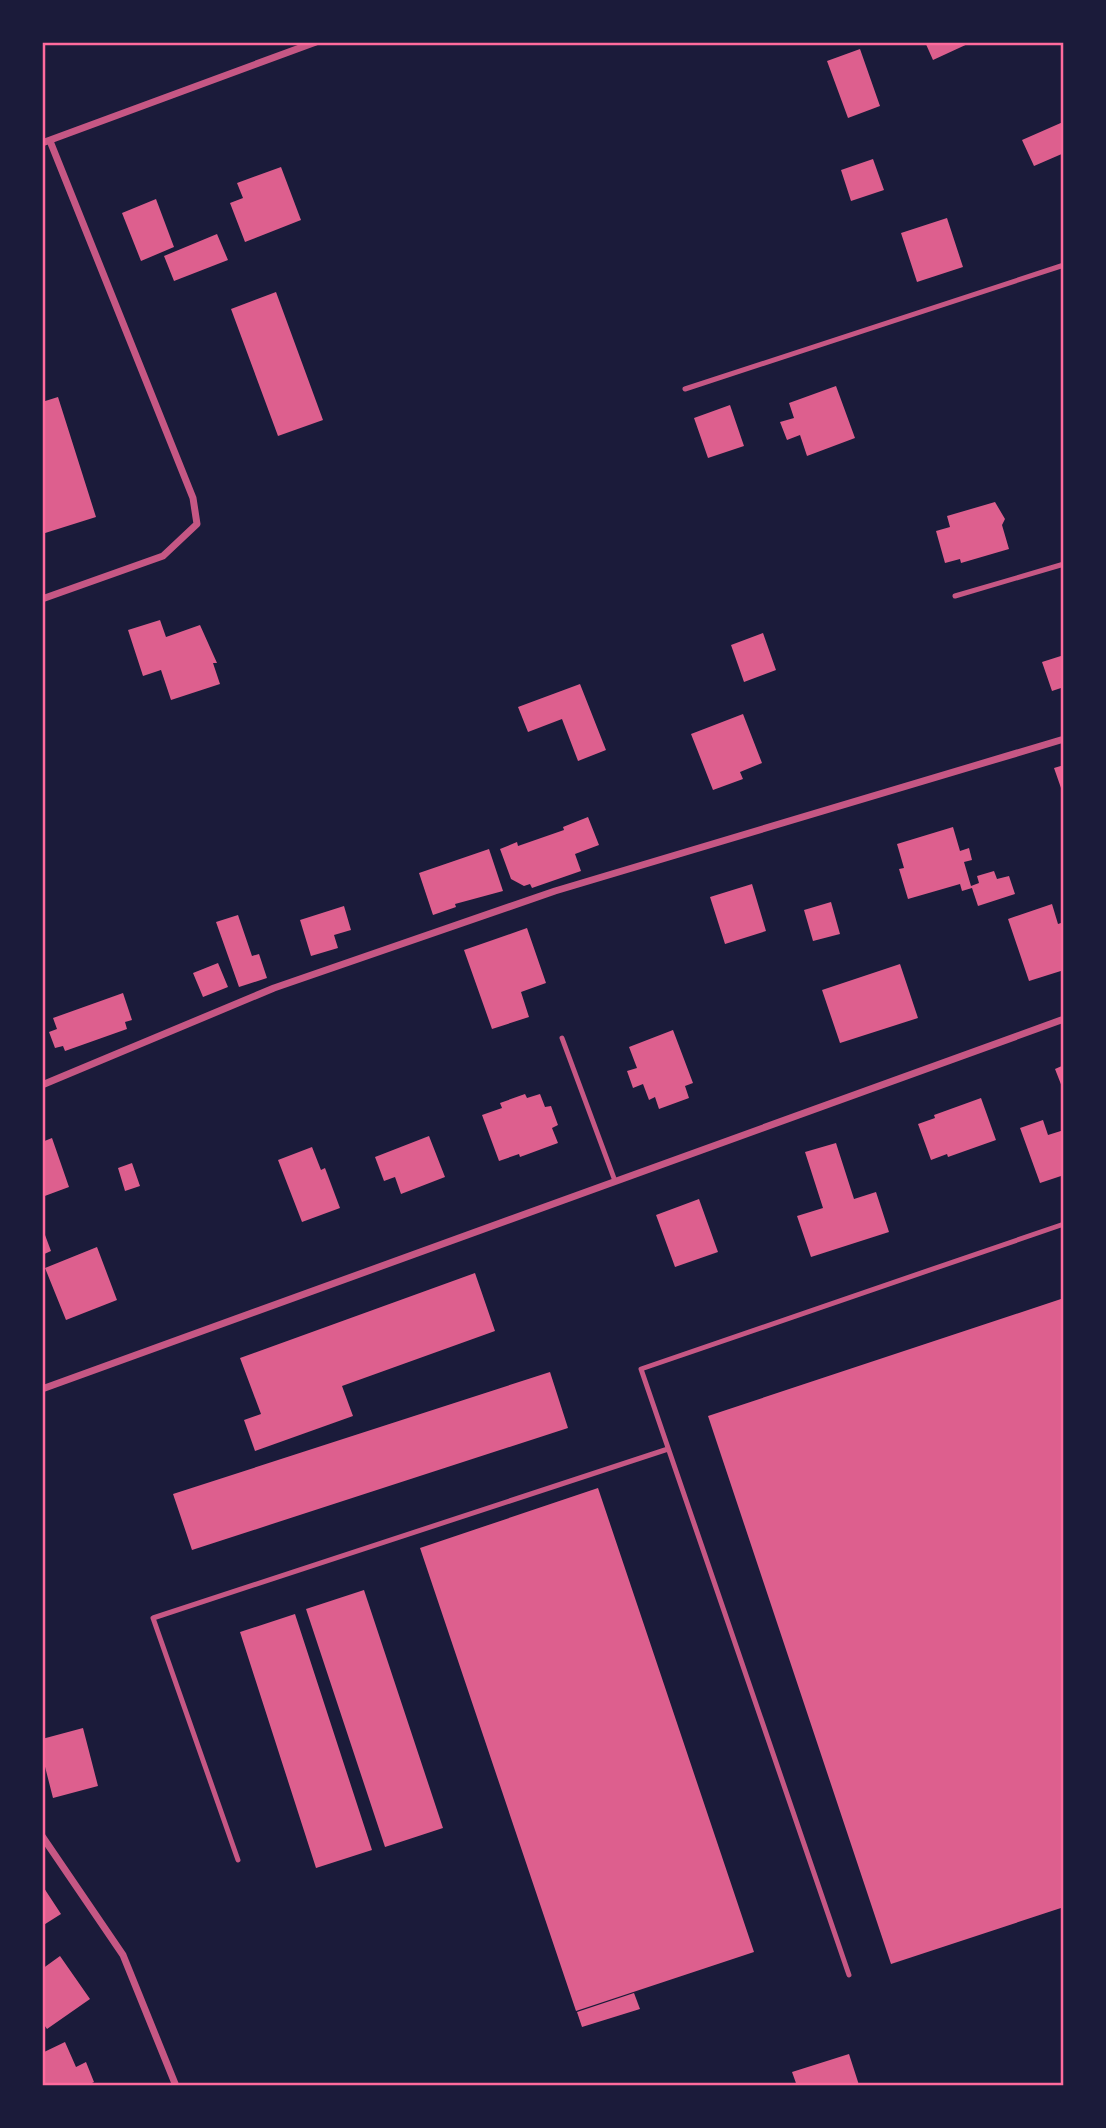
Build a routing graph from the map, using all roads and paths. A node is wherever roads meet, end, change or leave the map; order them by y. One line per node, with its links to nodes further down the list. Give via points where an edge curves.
1 (316, 42): 2 (street)
2 (46, 142): 7 (street, via 193,498 197,524 163,556)
3 (1064, 265): 4 (lane)
4 (685, 390)
5 (1064, 564): 6 (lane)
6 (955, 596)
7 (42, 599)
8 (1064, 739): 11 (street, via 555,891 274,988)
9 (1064, 1019): 12 (street)
10 (562, 1038): 12 (lane)
11 (42, 1085)
12 (615, 1181): 14 (street)
13 (1064, 1224): 15 (lane, via 641,1369)
14 (42, 1389)
15 (668, 1449): 17 (lane, via 153,1618); 18 (lane)
16 (42, 1836): 19 (street, via 123,1955)
17 (238, 1860)
18 (849, 1975)
19 (176, 2086)

